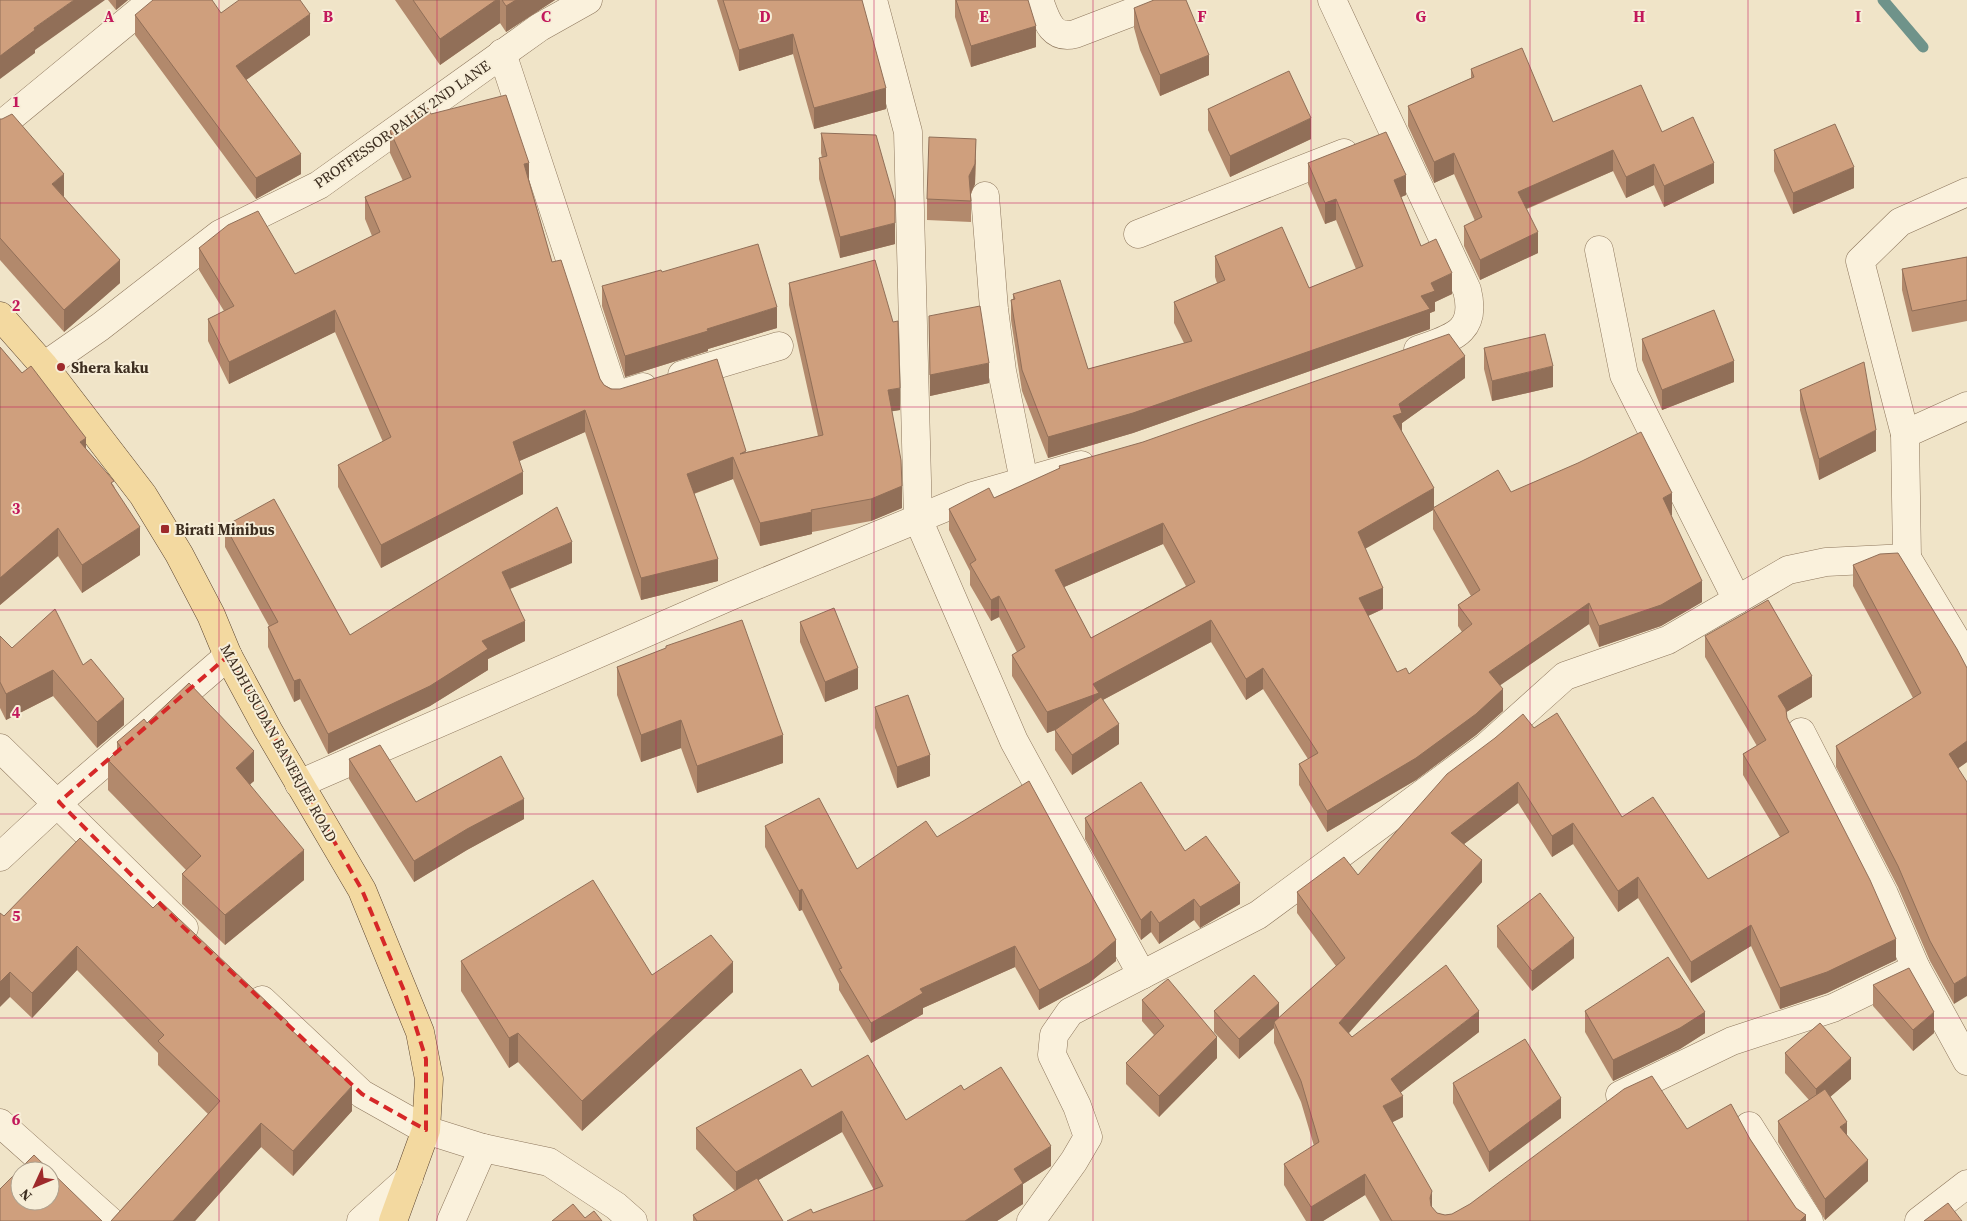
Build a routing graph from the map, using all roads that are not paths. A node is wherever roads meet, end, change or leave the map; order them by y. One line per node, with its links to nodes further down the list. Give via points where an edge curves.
1 (153, 0): 8 (street)
2 (588, 0): 7 (street, PROFFESSOR PALLY 2ND LANE)
3 (873, 0): 22 (street, via 908,132)
4 (1039, 0): 5 (street, via 1051,30 1062,36)
5 (1164, 0)
6 (1332, 0): 9 (street)
7 (502, 53): 15 (street, via 615,396); 17 (street, PROFFESSOR PALLY 2ND LANE, via 319,184 220,234)
8 (0, 126)
9 (1394, 133): 12 (street); 16 (street, via 1467,290 1470,303 1464,330 1444,341)
10 (1967, 192): 19 (street, via 1900,222 1860,261)
11 (986, 196): 21 (street, via 1002,370)
12 (1138, 234)
13 (1599, 250): 24 (street, via 1624,375)
14 (0, 316): 17 (main road, MADHUSUDAN BANERJEE ROAD)
15 (779, 346)
16 (1391, 359)
17 (44, 366): 25 (main road, MADHUSUDAN BANERJEE ROAD, via 143,495 179,554)
18 (1967, 406): 19 (street)
19 (1905, 434): 23 (street)
20 (1109, 457): 21 (street)
21 (1024, 481): 22 (street, via 972,496)
22 (918, 519): 29 (street, via 733,595); 34 (street, via 1014,741)
23 (1907, 558): 24 (street, via 1826,562 1788,570); 26 (street)
24 (1737, 600): 34 (street, via 1668,640 1565,676 1486,747 1258,915)
25 (228, 656): 29 (main road, MADHUSUDAN BANERJEE ROAD); 30 (street)
26 (1967, 658)
27 (1801, 732): 33 (street, via 1884,894)
28 (0, 748): 30 (street)
29 (299, 784): 40 (main road, MADHUSUDAN BANERJEE ROAD, via 362,890 420,1032 429,1079)
30 (59, 802): 31 (street); 32 (street)
31 (0, 858)
32 (202, 944)
33 (1916, 968): 36 (street); 37 (street, via 1833,1008 1732,1041 1616,1097)
34 (1142, 975): 49 (street, via 1070,1012 1054,1035 1052,1055 1088,1137)
35 (246, 985): 40 (street, via 362,1094)
36 (1967, 1060)
37 (1601, 1109)
38 (0, 1123): 44 (street)
39 (1749, 1126): 50 (street)
40 (426, 1130): 41 (street); 42 (main road, MADHUSUDAN BANERJEE ROAD)
41 (483, 1148): 47 (street); 48 (street, via 549,1162 616,1206)
42 (409, 1178): 45 (street); 46 (main road, MADHUSUDAN BANERJEE ROAD)
43 (1967, 1184): 51 (street)
44 (110, 1221)
45 (361, 1221)
46 (394, 1221)
47 (451, 1221)
48 (633, 1221)
49 (1031, 1221)
50 (1809, 1221)
51 (1919, 1221)

